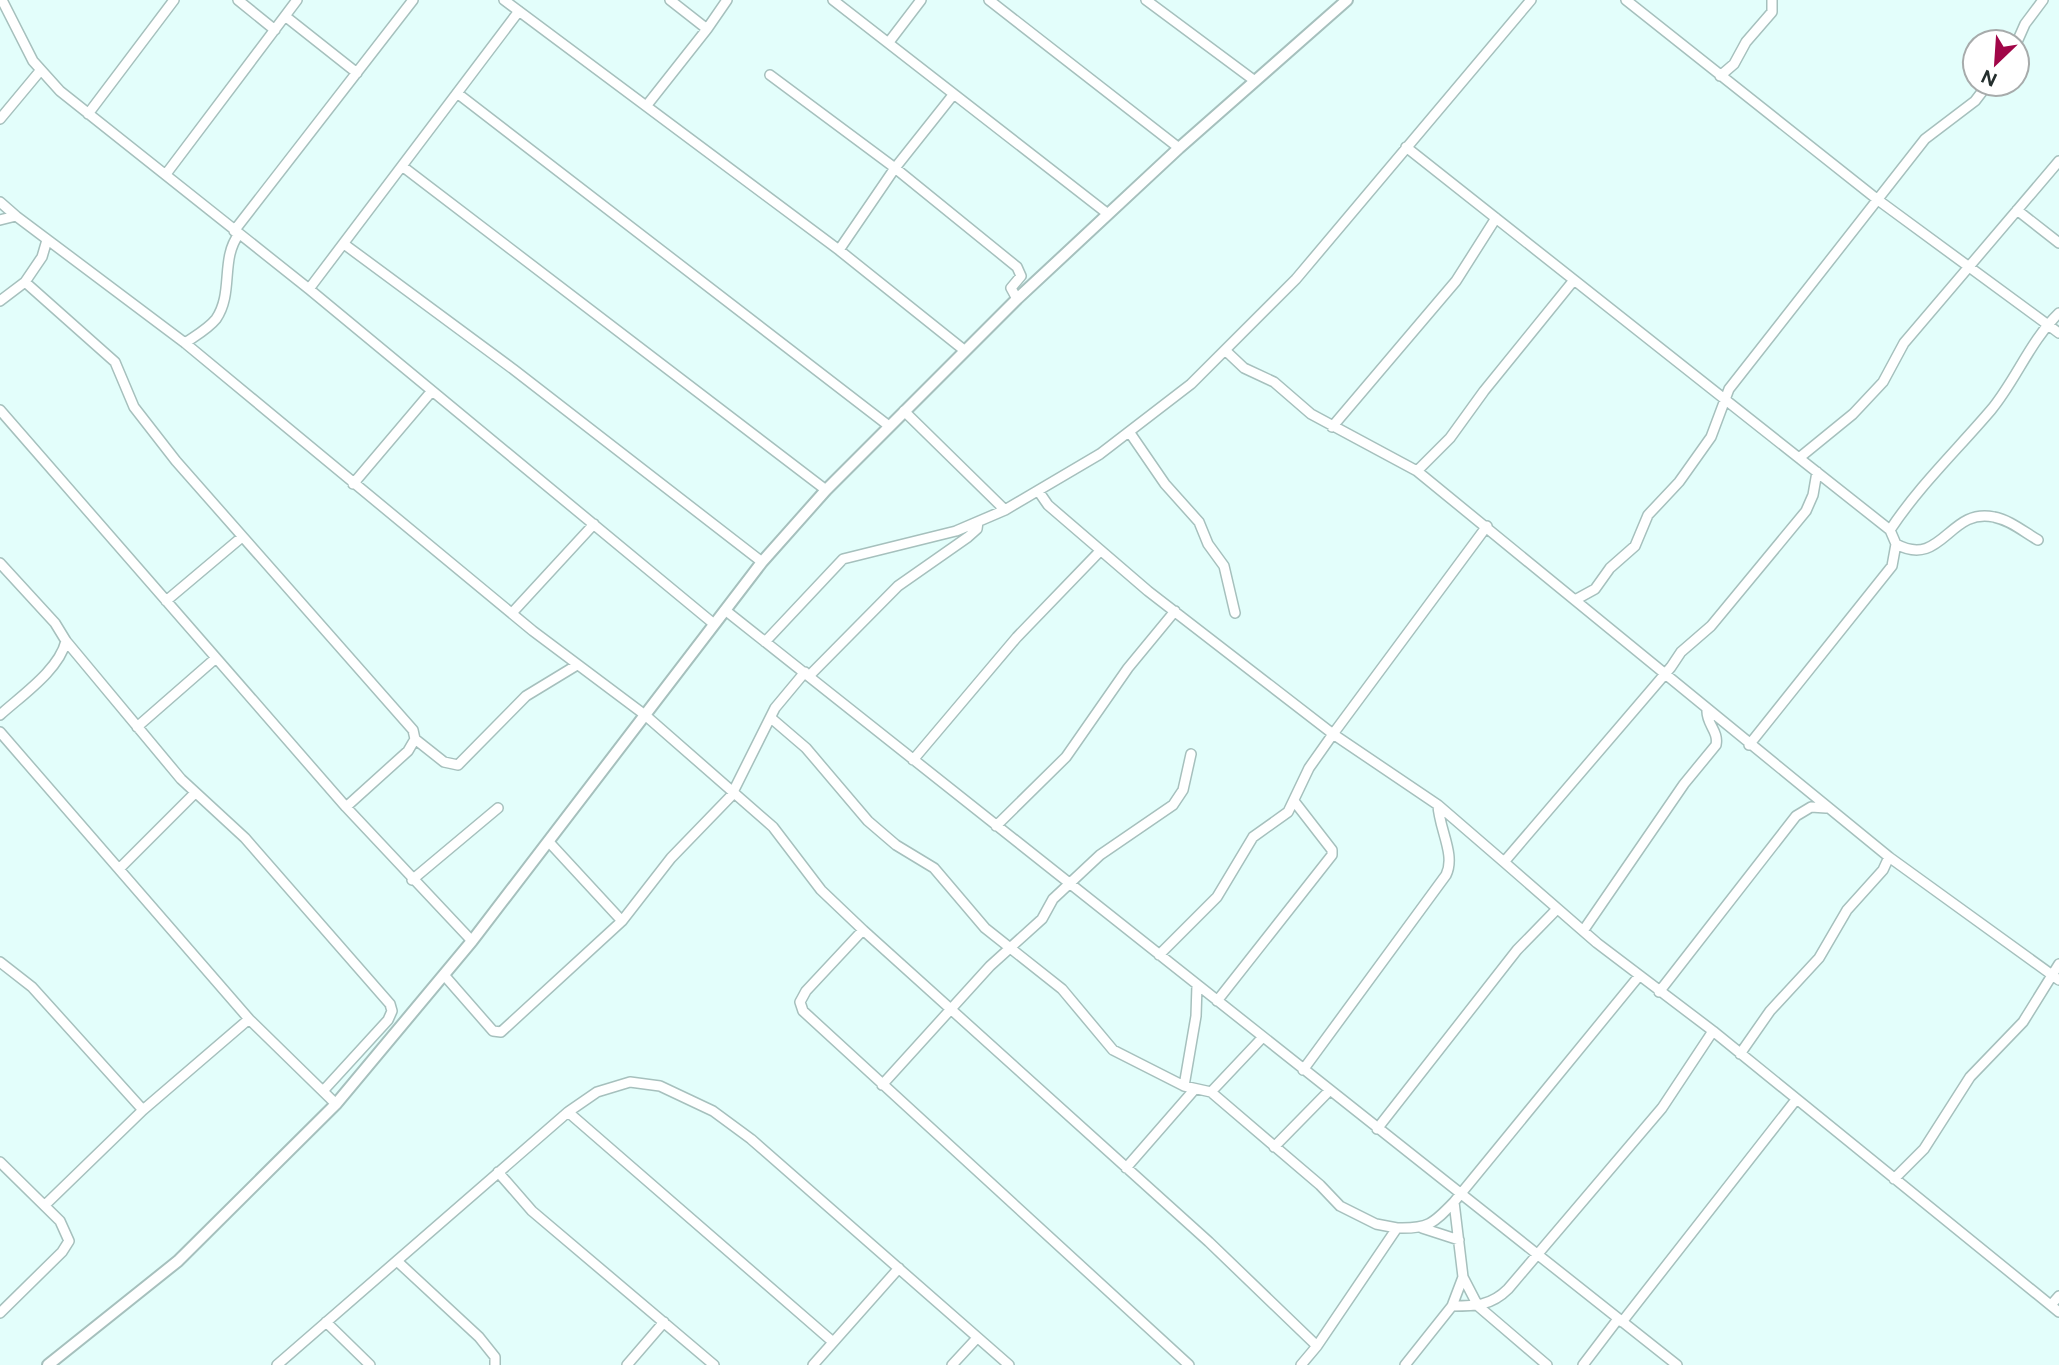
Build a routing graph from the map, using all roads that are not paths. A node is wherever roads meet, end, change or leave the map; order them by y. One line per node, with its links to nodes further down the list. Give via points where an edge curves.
1 (174, 0): 33 (street)
2 (238, 0): 22 (street)
3 (298, 0): 19 (street)
4 (413, 0): 25 (street)
5 (504, 0): 18 (street)
6 (670, 0): 21 (street)
7 (727, 0): 21 (street)
8 (833, 0): 23 (street)
9 (921, 0): 23 (street)
10 (989, 0): 36 (street)
11 (1146, 0): 28 (street)
12 (1347, 0): 28 (street)
13 (1531, 0): 35 (street)
14 (1626, 0): 27 (street)
15 (1772, 0): 27 (street, via 1772,12)
16 (2043, 0): 20 (street)
17 (4, 1): 24 (street)
18 (519, 11): 29 (street); 32 (street)
19 (285, 16): 22 (street); 25 (street)
20 (2023, 28)
21 (707, 29): 32 (street)
22 (275, 30): 40 (street)
23 (889, 42): 30 (street)
24 (40, 71): 33 (street); 34 (street)
25 (358, 73): 48 (street)
26 (770, 75): 39 (street)
27 (1720, 76): 41 (street)
28 (1255, 81): 36 (street)
29 (457, 93): 38 (street); 69 (street)
30 (953, 94): 39 (street); 44 (street)
31 (1977, 98): 41 (street, via 1925,139)
32 (647, 105): 52 (street)
33 (88, 114): 40 (street)
34 (0, 119)
35 (1406, 147): 46 (street); 64 (street, via 1296,279)
36 (1179, 148): 44 (street)
37 (2059, 161): 43 (street)
38 (402, 166): 51 (street); 76 (street)
39 (895, 168): 52 (street); 57 (street, via 1020,269 1021,276 1012,288)
40 (166, 174): 48 (street)
41 (1878, 200): 53 (street); 66 (street)
42 (0, 202): 45 (street)
43 (2017, 210): 50 (street); 53 (street)
44 (1108, 214): 57 (street)
45 (16, 216): 47 (street); 49 (street)
46 (1496, 218): 54 (street); 70 (street, via 1456,281)
47 (0, 220)
48 (236, 232): 56 (street); 62 (street, via 222,308 211,324)
49 (47, 240): 55 (street); 62 (street)
50 (2059, 243)
51 (344, 244): 56 (street); 87 (street)
52 (839, 250): 63 (street)
53 (1967, 265): 60 (street); 72 (street, via 1904,343 1883,382 1853,414)
54 (1574, 279): 66 (street); 73 (street, via 1450,438)
55 (25, 282): 58 (street); 83 (street, via 115,362 138,413)
56 (309, 289): 65 (street)
57 (1017, 299): 63 (street)
58 (0, 302)
59 (2059, 313): 60 (street)
60 (2046, 325): 61 (street); 82 (street, via 1991,410 1930,477)
61 (2059, 333)
62 (185, 343): 75 (street)
63 (964, 350): 68 (street)
64 (1226, 351): 70 (street); 71 (street)
65 (431, 392): 75 (street); 80 (street)
66 (1724, 399): 72 (street); 89 (street, via 1711,437 1648,515 1634,546 1595,589)
67 (0, 410): 90 (street)
68 (904, 411): 69 (street); 78 (street)
69 (889, 426): 76 (street)
70 (1332, 427): 73 (street)
71 (1129, 433): 77 (street); 94 (street, via 1199,522 1224,566)
72 (1799, 458): 74 (street)
73 (1418, 471): 81 (street)
74 (1817, 472): 82 (street); 101 (street, via 1806,511 1711,626)
75 (353, 484): 93 (street)
76 (826, 490): 87 (street)
77 (1039, 492): 78 (street); 86 (street)
78 (1005, 510): 79 (street)
79 (978, 522): 97 (street, via 843,559); 100 (street, via 968,537 898,586)
80 (594, 524): 93 (street); 95 (street)
81 (1487, 526): 89 (street); 108 (street)
82 (1890, 530): 85 (street)
83 (242, 537): 90 (street); 109 (street, via 401,715)
84 (2038, 540): 85 (street, via 2003,519 1983,516 1965,521 1925,550 1912,551)
85 (1896, 544): 111 (street, via 1892,566)
86 (1100, 551): 92 (street); 113 (street, via 1017,637)
87 (762, 562): 91 (street)
88 (0, 563): 96 (street)
89 (1575, 600): 101 (street)
90 (166, 601): 98 (street)
91 (725, 610): 95 (street); 97 (street)
92 (1175, 611): 108 (street); 121 (street, via 1128,668 1066,757)
93 (512, 613): 99 (street)
94 (1235, 613)
95 (714, 624): 104 (street)
96 (66, 641): 103 (street, via 47,671); 106 (street)
97 (765, 642): 100 (street)
98 (216, 658): 106 (street); 118 (street)
99 (576, 665): 104 (street); 109 (street, via 526,696 458,765 444,762)
100 (807, 674): 105 (street, via 780,700); 113 (street)
101 (1662, 674): 102 (street); 124 (street)
102 (1707, 710): 111 (street); 131 (street, via 1716,746 1684,784)
103 (0, 715)
104 (645, 715): 114 (street); 122 (street)
105 (771, 718): 114 (street); 133 (street, via 806,748 868,821 939,872 976,919)
106 (136, 727): 115 (street)
107 (0, 732): 110 (street)
108 (1333, 734): 116 (street, via 1309,768); 117 (street)
109 (415, 739): 118 (street, via 403,756)
110 (5, 745): 125 (street)
111 (1749, 745): 120 (street)
112 (1191, 754): 127 (street, via 1183,790 1173,805 1100,855)
113 (913, 761): 121 (street)
114 (734, 792): 129 (street, via 671,858); 130 (street, via 783,836 821,890)
115 (195, 793): 125 (street); 153 (street, via 245,838 390,1004 388,1020)
116 (1294, 801): 134 (street, via 1284,817 1247,844 1217,897); 143 (street, via 1332,855)
117 (1438, 805): 124 (street); 149 (street, via 1451,864 1446,876)
118 (346, 807): 126 (street)
119 (498, 808): 126 (street)
120 (1828, 808): 123 (street); 142 (street, via 1811,807 1796,816)
121 (996, 826): 127 (street)
122 (549, 842): 129 (street); 132 (street)
123 (1889, 857): 137 (street); 148 (street, via 1847,910 1819,958 1770,1011)
124 (1504, 862): 128 (street)
125 (119, 869): 145 (street)
126 (412, 880): 132 (street)
127 (1071, 884): 133 (street, via 1050,902 1042,919); 134 (street)
128 (1557, 909): 131 (street); 160 (street, via 1517,950)
129 (622, 920): 138 (street, via 499,1033 489,1028)
130 (863, 930): 144 (street); 150 (street, via 806,991 800,1007)
131 (1583, 931): 139 (street)
132 (472, 941): 138 (street)
133 (1009, 948): 144 (street); 151 (street, via 1062,989 1113,1049)
134 (1159, 955): 141 (street)
135 (0, 962): 158 (street, via 32,987)
136 (2059, 964): 137 (street)
137 (2051, 973): 140 (street); 165 (street, via 2023,1022 1970,1077 1924,1149)
138 (444, 975): 157 (street)
139 (1639, 976): 142 (street); 166 (street)
140 (2059, 981)
141 (1197, 985): 143 (street); 151 (street)
142 (1659, 992): 146 (street)
143 (1217, 1001): 147 (street)
144 (950, 1011): 150 (street); 163 (street)
145 (249, 1019): 153 (street); 158 (street)
146 (1713, 1031): 148 (street); 172 (street, via 1662,1108)
147 (1262, 1038): 149 (street); 155 (street)
148 (1740, 1054): 156 (street)
149 (1303, 1070): 154 (street)
150 (882, 1085): 196 (street)
151 (1184, 1086): 152 (street)
152 (1194, 1090): 155 (street); 163 (street)
153 (323, 1091): 157 (street)
154 (1329, 1091): 160 (street); 161 (street)
155 (1211, 1092): 161 (street)
156 (1795, 1101): 165 (street); 181 (street)
157 (335, 1104): 187 (street, via 178,1261)
158 (143, 1110): 168 (street)
159 (568, 1112): 164 (street); 174 (street, via 597,1092 630,1082 660,1086 692,1100 751,1139); 185 (street)
160 (1377, 1129): 166 (street)
161 (1274, 1147): 169 (street, via 1340,1206 1376,1224)
162 (0, 1162): 168 (street)
163 (1126, 1168): 186 (street)
164 (498, 1172): 173 (street); 183 (street, via 533,1211)
165 (1894, 1179): 179 (street)
166 (1461, 1194): 167 (street); 172 (street)
167 (1454, 1202): 170 (street, via 1439,1219); 171 (street)
168 (45, 1205): 180 (street, via 60,1221 69,1241)
169 (1397, 1228): 170 (street); 186 (street)
170 (1422, 1228): 171 (street)
171 (1459, 1240): 175 (street)
172 (1536, 1254): 178 (street, via 1500,1297); 181 (street)
173 (397, 1261): 182 (street); 190 (street, via 479,1337 495,1357)
174 (899, 1268): 184 (street); 185 (street)
175 (1463, 1277): 177 (street); 178 (street)
176 (2059, 1296): 179 (street)
177 (1452, 1306): 178 (street); 198 (street)
178 (1478, 1306): 199 (street)
179 (2055, 1309)
180 (0, 1313)
181 (1620, 1321): 200 (street); 201 (street)
182 (326, 1322): 188 (street); 189 (street)
183 (664, 1322): 191 (street); 192 (street)
184 (977, 1338): 194 (street); 195 (street)
185 (833, 1342): 193 (street)
186 (1317, 1346): 197 (street)
187 (48, 1365)
188 (276, 1365)
189 (370, 1365)
190 (495, 1365)
191 (627, 1365)
192 (714, 1365)
193 (813, 1365)
194 (952, 1365)
195 (1009, 1365)
196 (1189, 1365)
197 (1301, 1365)
198 (1405, 1365)
199 (1547, 1365)
200 (1583, 1365)
201 (1677, 1365)

